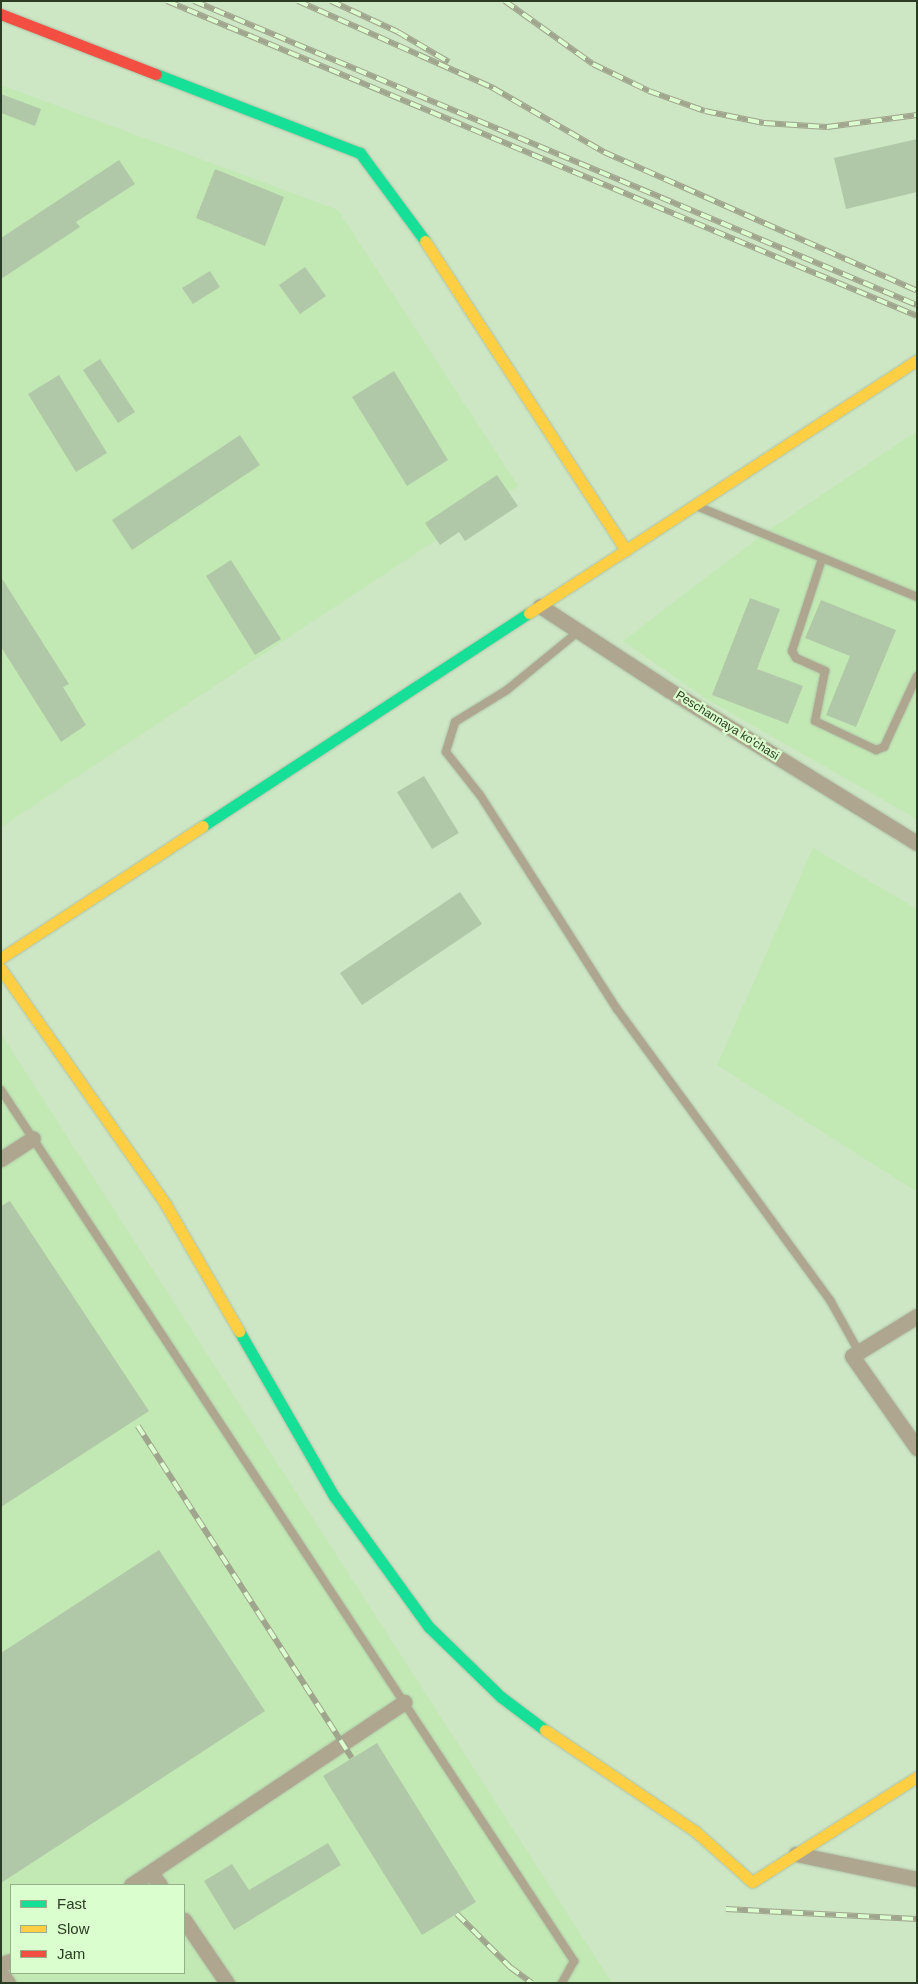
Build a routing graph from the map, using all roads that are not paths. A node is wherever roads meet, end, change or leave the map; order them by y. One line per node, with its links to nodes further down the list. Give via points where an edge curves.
1 (1, 14): 4 (street, via 360,153 440,262)
2 (917, 360): 3 (street)
3 (695, 505): 4 (street); 5 (lane)
4 (626, 550): 7 (street)
5 (822, 559): 6 (lane); 9 (lane, via 792,651 796,658 825,671 815,721 876,750 884,748)
6 (917, 597)
7 (540, 606): 8 (street, Peschannaya ko'chasi); 11 (street)
8 (579, 631): 10 (street, Peschannaya ko'chasi); 17 (lane, via 507,690 455,722 446,752 480,795 617,1009 830,1300)
9 (917, 676)
10 (917, 842)
11 (1, 958)
12 (1, 969): 21 (street, via 166,1205 334,1496 429,1627 502,1697 581,1757 695,1831 752,1882)
13 (1, 1090): 14 (lane)
14 (33, 1138): 15 (street); 19 (lane)
15 (1, 1160)
16 (917, 1316): 17 (street)
17 (859, 1352): 18 (street, via 852,1356)
18 (917, 1448)
19 (404, 1702): 22 (street); 29 (lane, via 574,1961)
20 (917, 1777): 21 (street)
21 (796, 1854): 23 (street)
22 (155, 1879): 24 (street)
23 (917, 1879)
24 (135, 1884)
25 (185, 1921): 28 (street)
26 (1, 1973): 27 (street)
27 (8, 1983)
28 (227, 1983)
29 (562, 1983)

